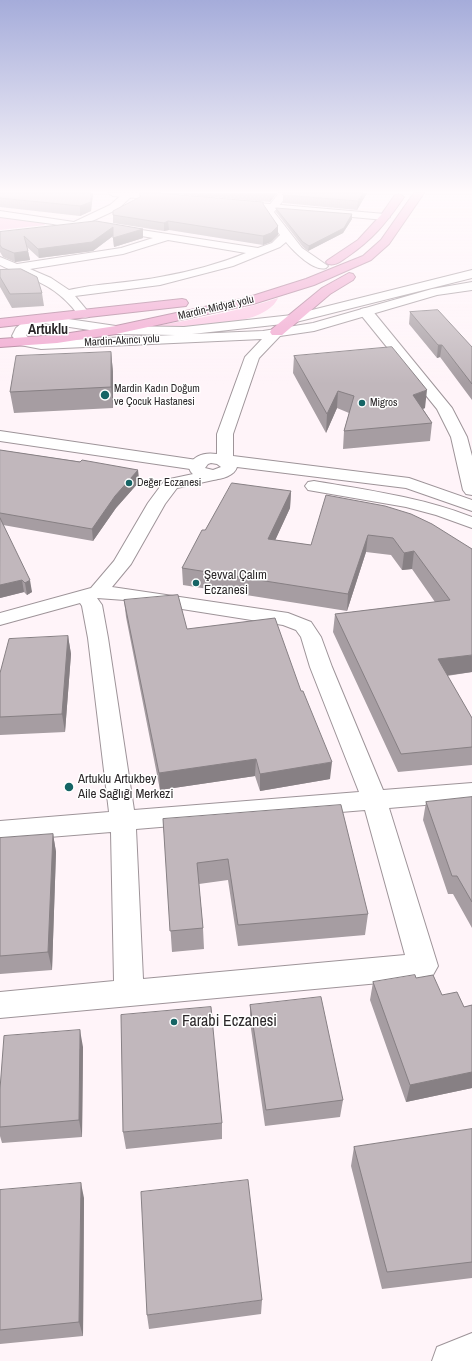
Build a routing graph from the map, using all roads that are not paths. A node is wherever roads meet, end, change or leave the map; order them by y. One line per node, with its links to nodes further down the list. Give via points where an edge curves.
1 (88, 257): 8 (street)
2 (248, 257): 11 (street, via 229,264 153,282)
3 (308, 257): 7 (street)
4 (340, 257): 7 (highway, Mardin-Midyat yolu)
5 (367, 258): 15 (highway, via 361,268 326,291); 17 (highway, Mardin-Midyat yolu, via 310,282 249,301)
6 (0, 260): 8 (street)
7 (322, 266): 13 (highway, Mardin-Midyat yolu, via 274,284 195,301)
8 (15, 268): 11 (street, via 39,277)
9 (472, 274): 15 (street, Mardin-Akıncı yolu)
10 (472, 286): 12 (street, Mardin-Akıncı yolu, via 436,292)
11 (67, 294): 13 (street)
12 (366, 312): 18 (street, Mardin-Akıncı yolu, via 314,327); 22 (street)
13 (84, 314): 14 (highway, Mardin-Midyat yolu)
14 (42, 319): 16 (highway, Mardin-Midyat yolu); 17 (street, Mardin-Akıncı yolu); 19 (street, via 21,331 19,336)
15 (292, 319): 17 (street, Mardin-Akıncı yolu, via 184,331); 18 (highway)
16 (0, 323)
17 (116, 330): 19 (highway, Mardin-Midyat yolu)
18 (278, 332): 21 (street, Mardin-Akıncı yolu, via 263,335); 24 (street, via 252,357 226,434)
19 (25, 342): 20 (highway, Mardin-Midyat yolu); 21 (street, Mardin-Akıncı yolu)
20 (0, 343): 21 (highway)
21 (41, 345)
22 (466, 432): 25 (street)
23 (0, 436): 24 (street)
24 (211, 468): 26 (street, via 409,483); 27 (street, via 407,502 442,511); 28 (street, via 171,484 156,503 129,551)
25 (472, 490)
26 (472, 506)
27 (472, 523)
28 (92, 594): 29 (street); 31 (street, via 125,594 288,619 304,626); 32 (street)
29 (0, 619)
30 (472, 792): 31 (street)
31 (374, 799): 32 (street); 34 (street, via 423,966)
32 (123, 820): 33 (street); 34 (street)
33 (0, 832)
34 (129, 994): 35 (street)
35 (0, 1005)
36 (472, 1352): 37 (street)
37 (451, 1361)

